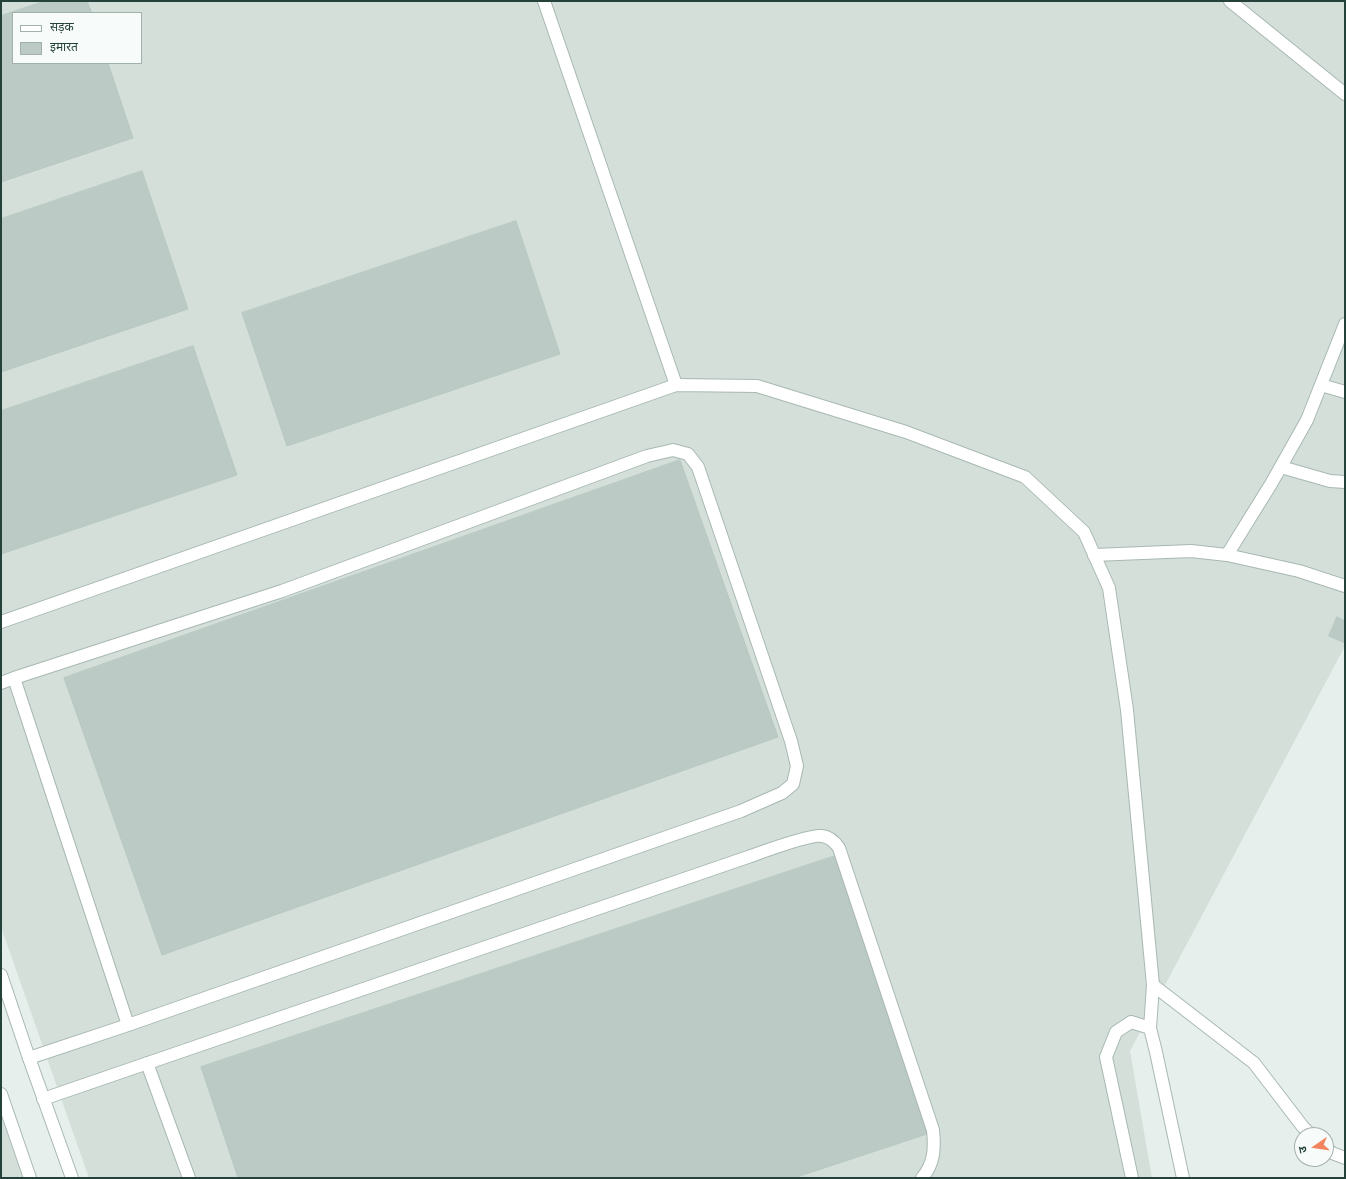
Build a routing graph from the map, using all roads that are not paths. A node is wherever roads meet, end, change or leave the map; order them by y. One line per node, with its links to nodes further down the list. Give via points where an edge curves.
1 (544, 1): 5 (street)
2 (1230, 1): 3 (street)
3 (1345, 94)
4 (1345, 324): 6 (street)
5 (676, 385): 11 (street, via 757,386 906,432 1025,477 1084,532); 13 (street)
6 (1321, 385): 7 (street); 8 (street, via 1307,420)
7 (1345, 392)
8 (1281, 467): 9 (street, via 1330,481); 10 (street)
9 (1345, 482)
10 (1227, 554): 11 (street, via 1191,551); 12 (street, via 1299,571)
11 (1094, 555): 17 (street, via 1109,588 1127,710)
12 (1345, 586)
13 (1, 622)
14 (14, 678): 15 (street); 18 (street); 18 (street, via 282,591 647,456 673,450 688,454 698,467 791,741 797,766 793,784 782,793 741,811)
15 (1, 683)
16 (1, 975): 20 (street)
17 (1153, 985): 19 (street); 24 (street, via 1254,1063)
18 (128, 1025): 20 (street)
19 (1150, 1028): 31 (street, via 1131,1022 1116,1032 1106,1057); 32 (street)
20 (29, 1058): 23 (street)
21 (147, 1063): 23 (street); 29 (street); 30 (street, via 748,857 821,836 833,840 840,848 933,1130 933,1159)
22 (1, 1094): 27 (street)
23 (43, 1099): 28 (street)
24 (1303, 1127)
25 (1334, 1154): 26 (street)
26 (1345, 1158)
27 (30, 1178)
28 (72, 1178)
29 (190, 1178)
30 (922, 1178)
31 (1132, 1178)
32 (1183, 1178)

